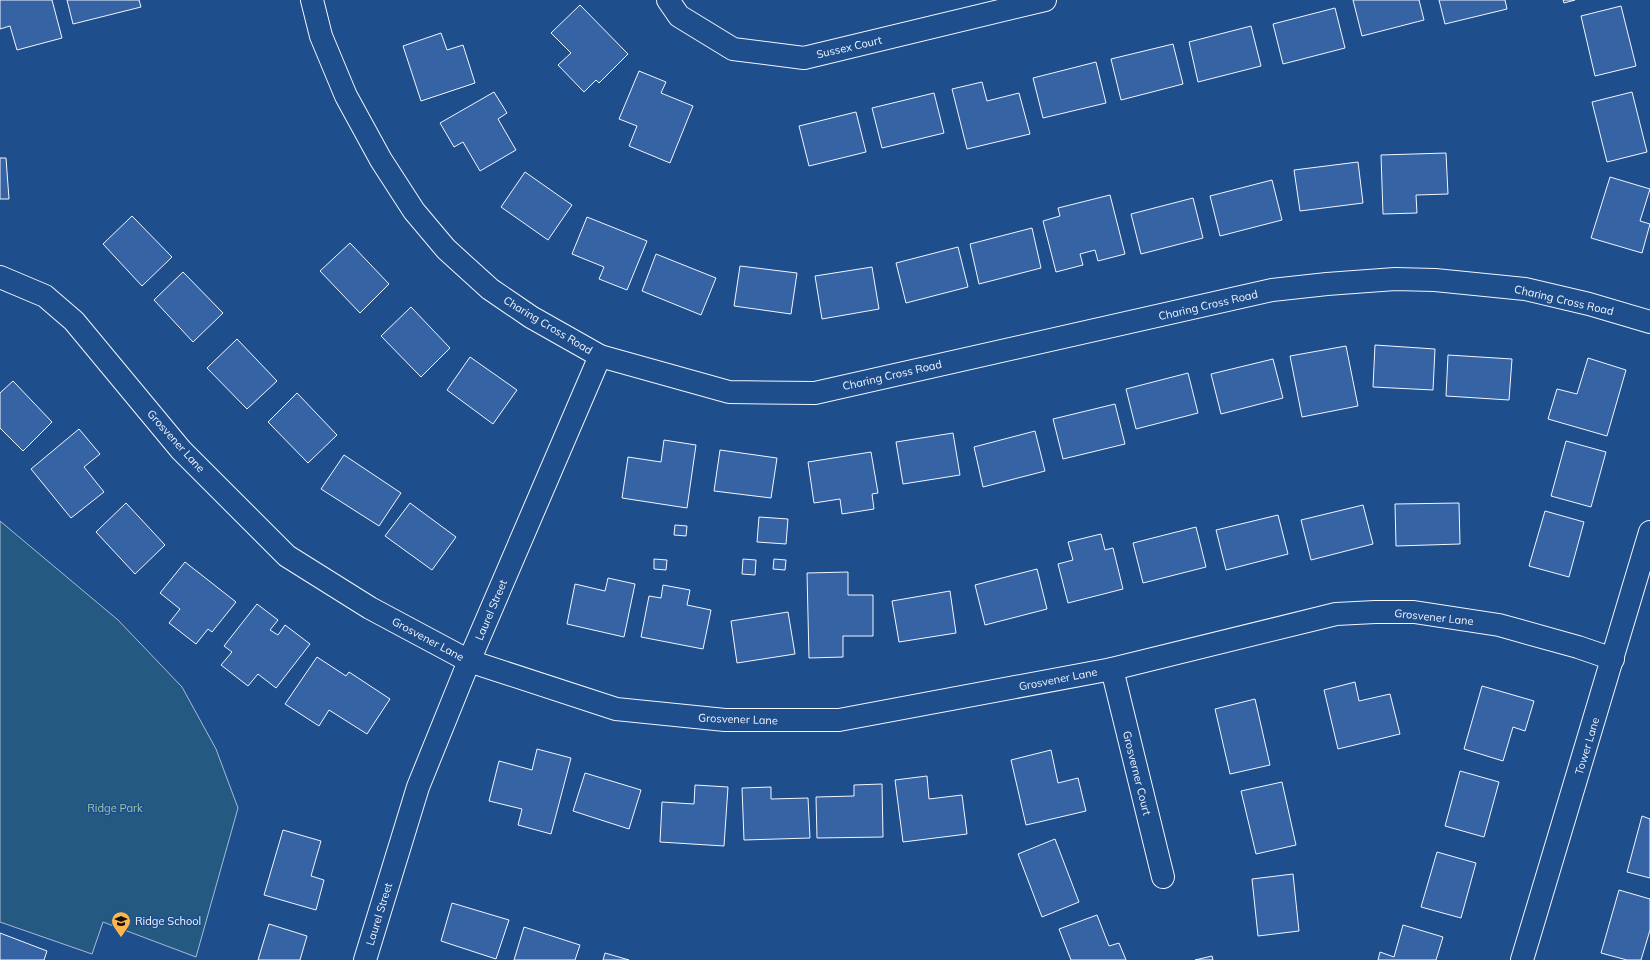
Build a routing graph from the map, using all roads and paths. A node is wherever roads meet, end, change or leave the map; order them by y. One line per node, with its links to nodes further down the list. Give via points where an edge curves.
1 (312, 0): 6 (street, Charing Cross Road, via 321,36 346,96 381,160 414,211 446,249 490,289 537,320)
2 (668, 0): 3 (street, Sussex Court, via 679,16 733,49 804,58)
3 (1044, 0)
4 (0, 277): 9 (street, Grosvener Lane, via 45,296 74,321 181,450 287,556 370,608)
5 (1650, 322): 6 (street, Charing Cross Road, via 1525,288 1396,279 1272,290 815,393 729,392)
6 (600, 356): 9 (street, Laurel Street)
7 (1650, 532): 8 (street, Tower Lane)
8 (1613, 659): 10 (street, Grosvener Lane, via 1499,625 1414,612 1375,612 1336,614); 13 (street, Tower Lane)
9 (469, 661): 10 (street, Grosvener Lane, via 616,709 725,720 839,720); 12 (street, Laurel Street, via 418,787)
10 (1112, 669): 11 (street, Grosverner Court)
11 (1163, 877)
12 (365, 960)
13 (1522, 960)

